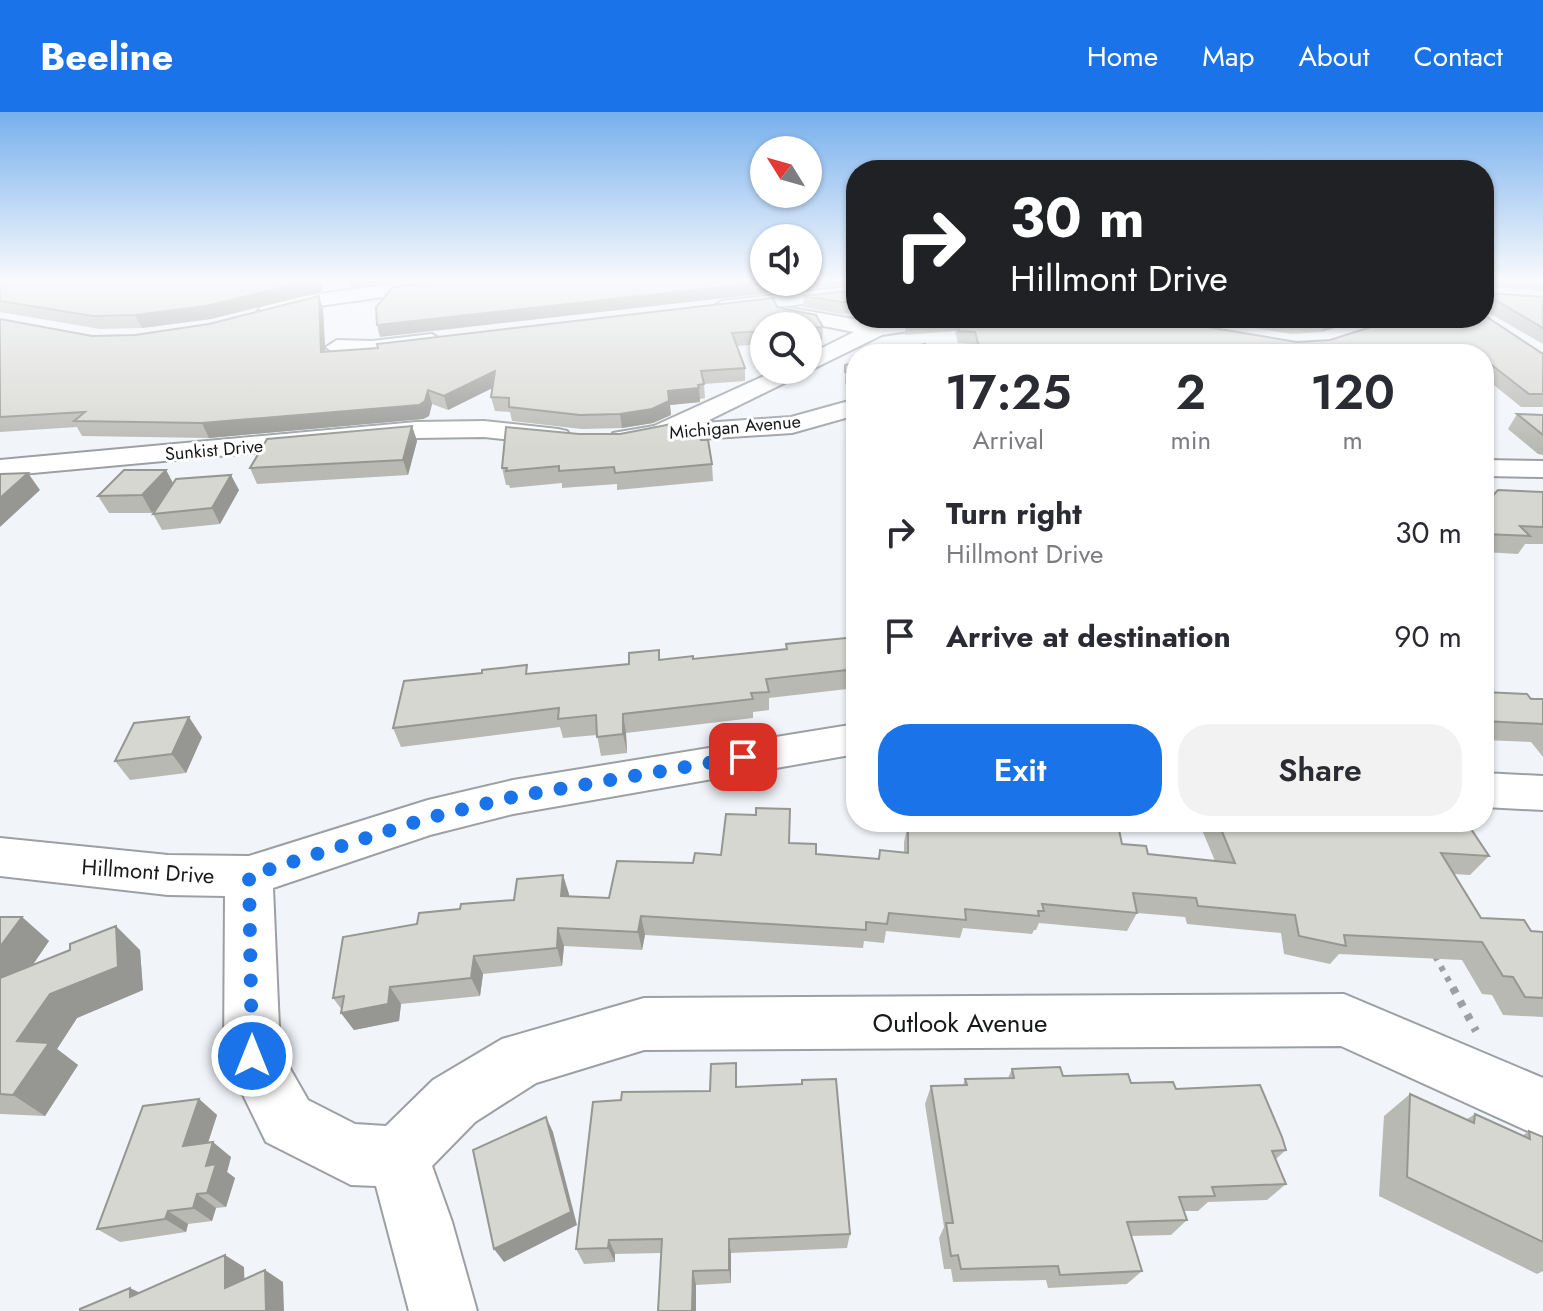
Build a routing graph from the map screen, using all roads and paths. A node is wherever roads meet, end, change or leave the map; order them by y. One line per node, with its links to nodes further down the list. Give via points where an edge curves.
1 (344, 337): 2 (street, via 337,347)
2 (449, 339)
3 (846, 344): 4 (street)
4 (822, 357)
5 (766, 384): 7 (street, Sunkist Drive)
6 (846, 410): 7 (street, Michigan Avenue, via 792,425)
7 (660, 433): 8 (street, Sunkist Drive, via 589,440 484,429 416,430)
8 (0, 468)
9 (1494, 468): 10 (street)
10 (1543, 469)
11 (846, 741): 15 (street, Hillmont Drive, via 513,797 428,818)
12 (1494, 791): 13 (street)
13 (1543, 793)
14 (0, 857): 15 (street, Hillmont Drive, via 168,875)
15 (249, 876): 18 (street, via 252,1056 287,1121 351,1154)
16 (1429, 945): 17 (path)
17 (1527, 1102): 18 (street, Outlook Avenue, via 1344,1020 644,1024 522,1059 454,1101)
18 (398, 1157): 19 (street)
19 (443, 1311)

